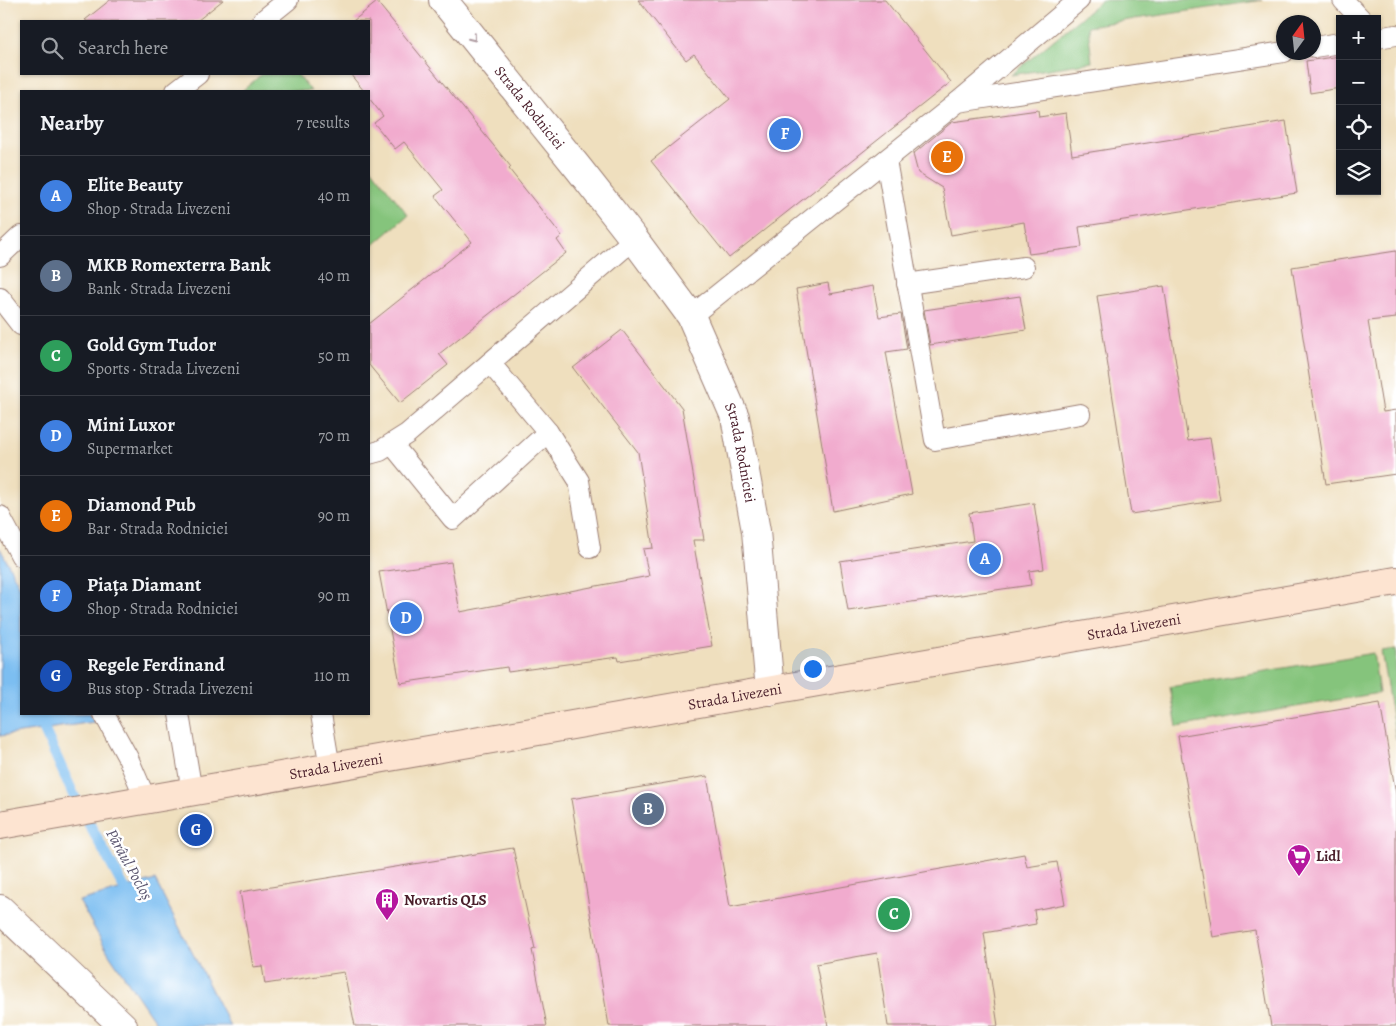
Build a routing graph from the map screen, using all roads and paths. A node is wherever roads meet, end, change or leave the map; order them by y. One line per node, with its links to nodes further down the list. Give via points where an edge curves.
1 (288, 0): 6 (lane)
2 (443, 0): 15 (street, Strada Rodniciei, one-way to 15)
3 (1079, 0): 12 (lane)
4 (1343, 0): 5 (lane)
5 (1357, 15)
6 (263, 20)
7 (1336, 45): 8 (lane)
8 (1321, 47)
9 (1276, 53): 12 (lane)
10 (197, 75): 11 (lane)
11 (177, 90)
12 (958, 102): 13 (lane)
13 (886, 160): 18 (lane); 20 (lane)
14 (20, 237): 16 (lane)
15 (634, 239): 20 (street, Strada Rodniciei); 22 (lane)
16 (0, 256)
17 (1024, 267): 18 (lane)
18 (907, 284): 23 (lane, via 934,440)
19 (0, 298): 21 (lane)
20 (690, 316): 31 (street, Strada Rodniciei, via 735,417 756,531)
21 (20, 324)
22 (490, 363): 24 (lane); 25 (lane)
23 (1080, 414)
24 (548, 432): 25 (lane, via 453,519); 28 (lane, via 579,481)
25 (392, 444): 26 (lane)
26 (370, 454)
27 (0, 516): 29 (lane)
28 (590, 548)
29 (20, 554)
30 (1396, 581): 31 (main road, Strada Livezeni)
31 (770, 691): 35 (main road, Strada Livezeni)
32 (105, 715): 37 (lane, via 128,758)
33 (179, 715): 36 (lane)
34 (321, 715): 35 (lane)
35 (330, 768): 36 (main road, Strada Livezeni)
36 (192, 792): 37 (main road, Strada Livezeni)
37 (143, 801): 38 (main road, Strada Livezeni)
38 (4, 824)
39 (0, 910): 40 (street)
40 (123, 1026)

